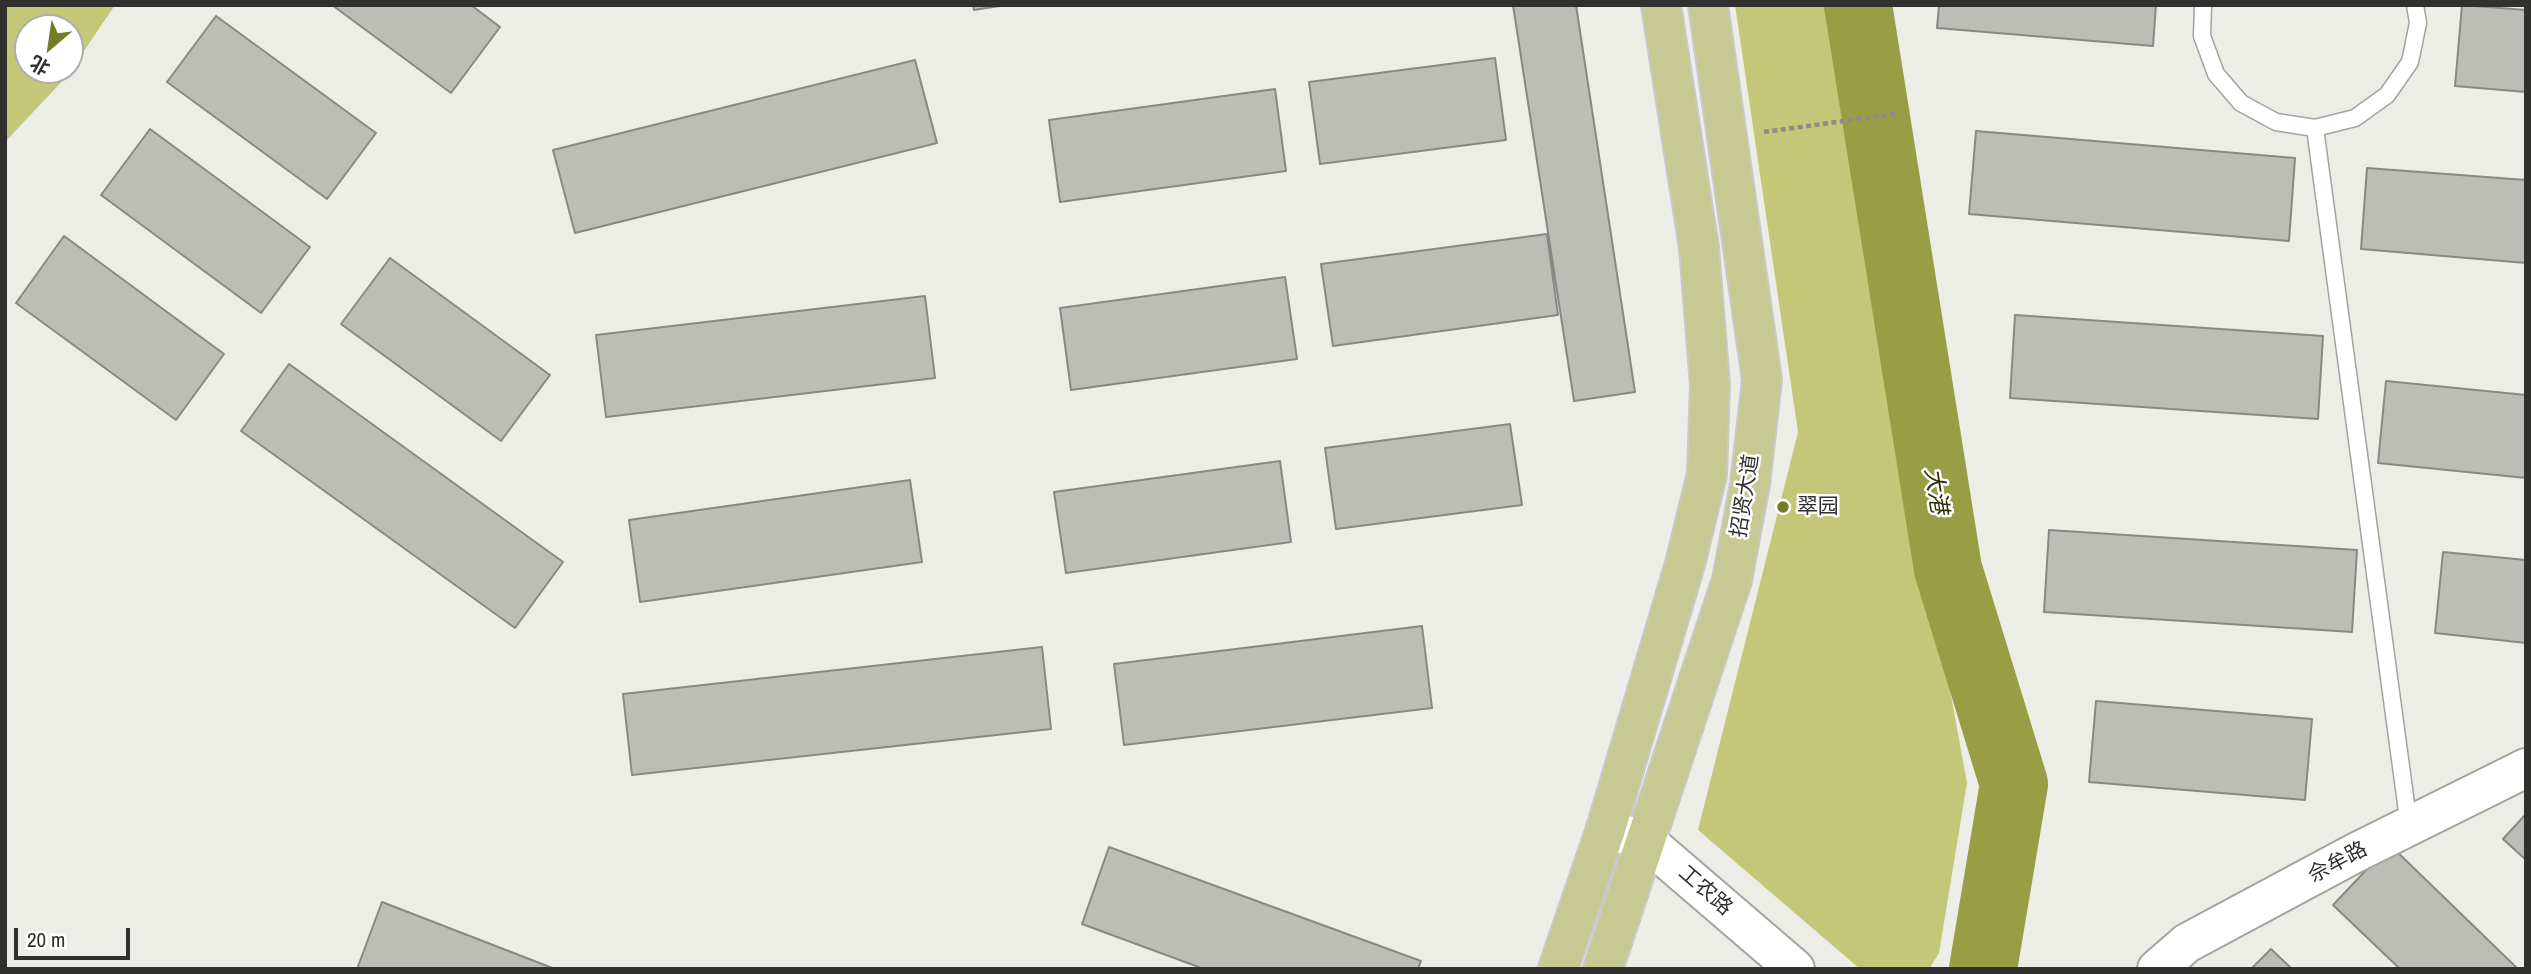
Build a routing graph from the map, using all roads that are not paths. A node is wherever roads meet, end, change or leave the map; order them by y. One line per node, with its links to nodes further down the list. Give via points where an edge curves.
1 (1661, 5): 8 (main road, 招贤大道, via 1699,248 1710,385 1707,474)
2 (1709, 5): 9 (main road, 招贤大道, via 1762,380 1750,484 1732,580)
3 (2203, 5): 5 (lane, via 2202,36 2216,74 2242,103 2276,122)
4 (2415, 5): 5 (lane, via 2418,23 2410,62 2387,95 2355,118)
5 (2315, 128): 7 (lane)
6 (2526, 768): 7 (street, 佘牟路)
7 (2409, 827): 13 (street, 佘牟路, via 2186,943)
8 (1606, 829): 9 (street, 工农路); 10 (main road, 招贤大道)
9 (1646, 841): 11 (main road, 招贤大道); 12 (street, 工农路)
10 (1558, 969)
11 (1603, 969)
12 (1795, 969)
13 (2157, 969)

